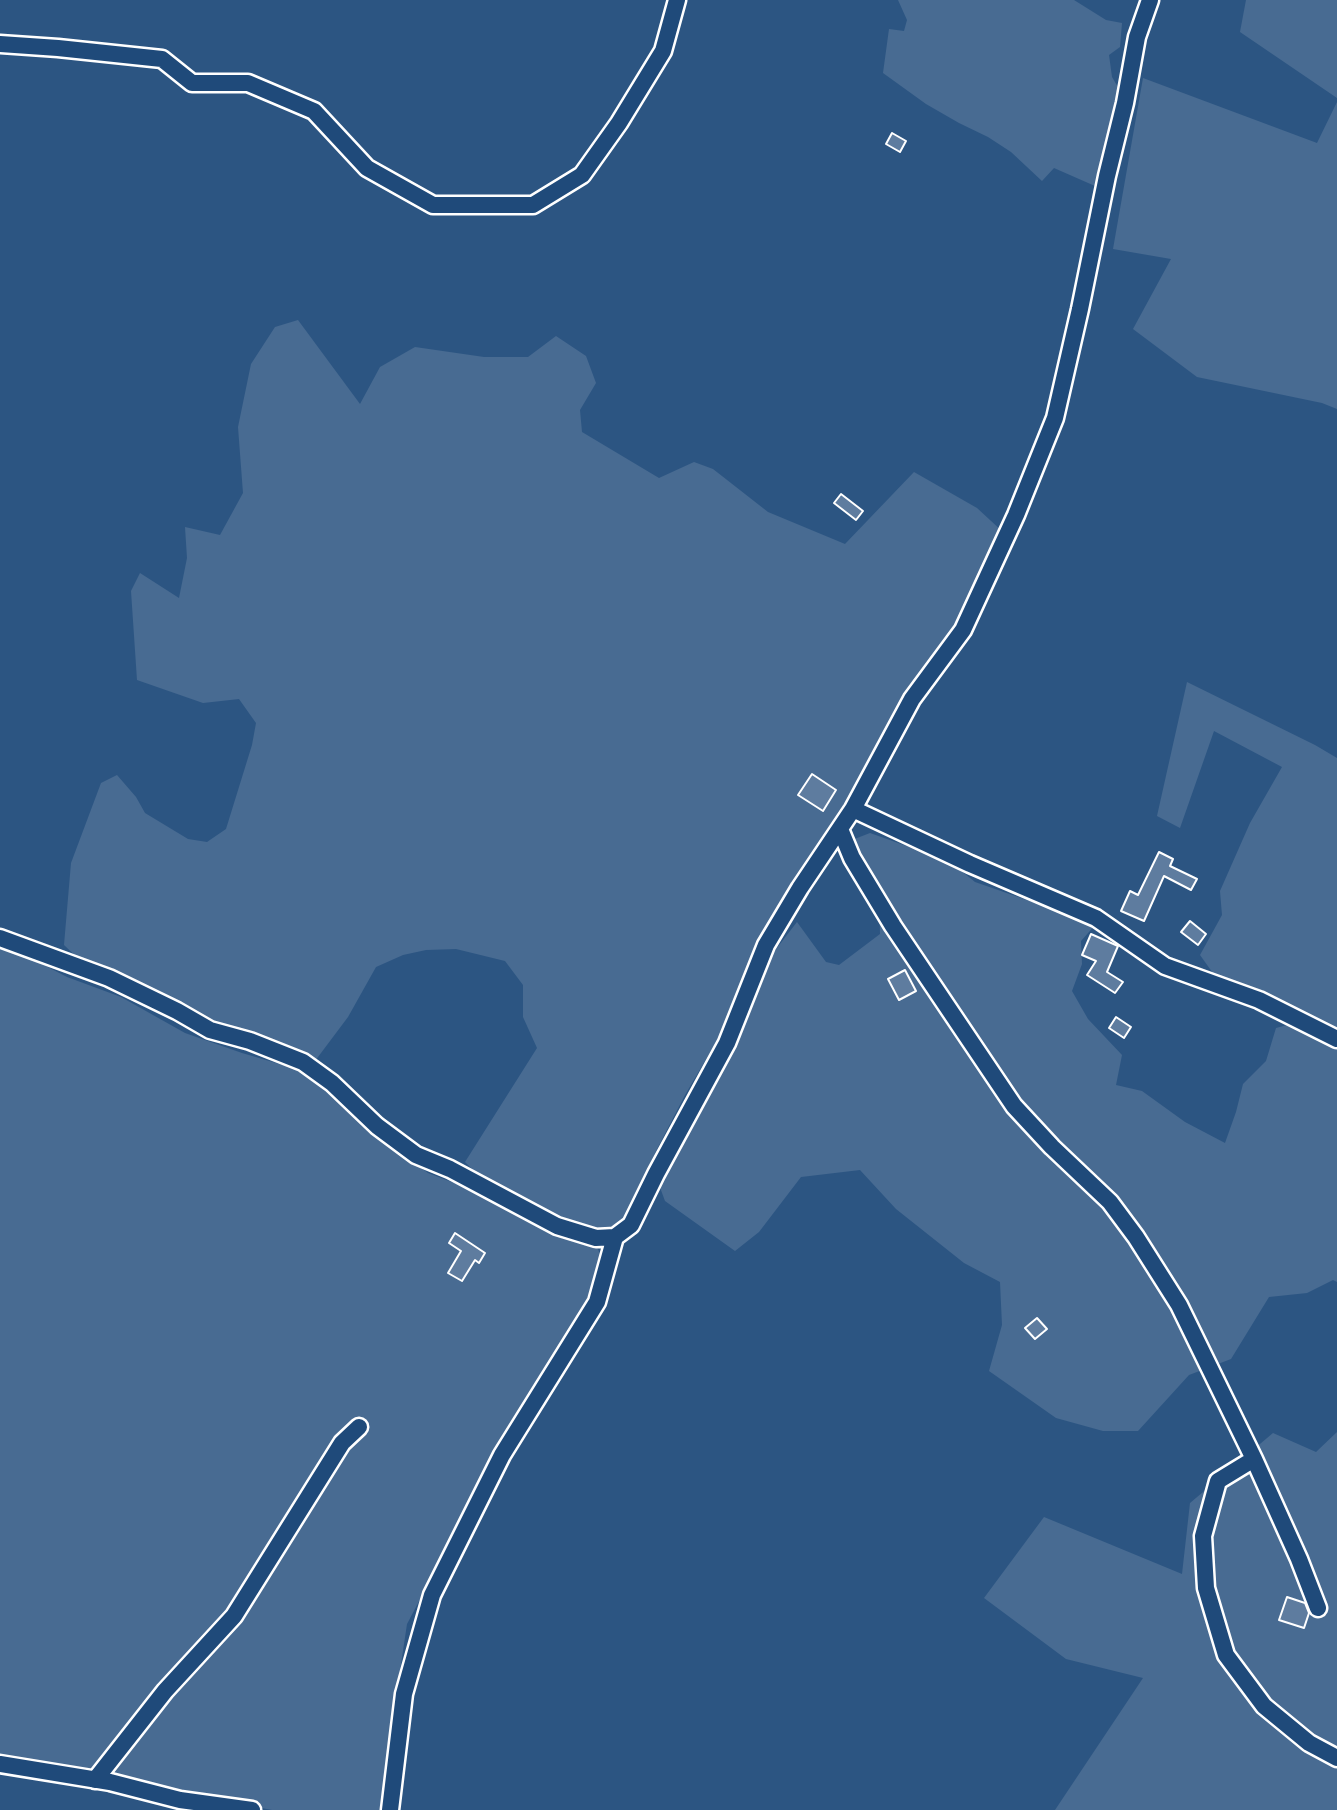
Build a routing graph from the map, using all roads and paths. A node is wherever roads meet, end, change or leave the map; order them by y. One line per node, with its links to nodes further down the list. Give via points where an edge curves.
1 (677, 0): 3 (street, via 663,51 605,144 582,175 533,205 433,205 367,168 314,111 248,83 192,83 162,59)
2 (1150, 0): 4 (street, via 1137,37 1055,418 962,630 912,699)
3 (0, 44)
4 (853, 809): 5 (street); 7 (street, via 1096,918 1165,966 1259,1000)
5 (840, 829): 8 (street, via 766,945 727,1043 631,1225); 10 (street, via 893,926 1014,1106 1110,1202 1136,1237 1179,1305)
6 (0, 938): 8 (street, via 108,978 210,1030 303,1062 416,1155 557,1226 596,1238)
7 (1337, 1039)
8 (615, 1237): 16 (street, via 597,1302 502,1455 432,1595 404,1694)
9 (359, 1427): 14 (street, via 342,1443 234,1616 165,1691)
10 (1254, 1460): 11 (street); 12 (street, via 1218,1481 1203,1536 1206,1588 1226,1655 1264,1706 1309,1743)
11 (1318, 1608)
12 (1337, 1758)
13 (0, 1764): 14 (street)
14 (95, 1780): 15 (street, via 180,1800)
15 (252, 1810)
16 (390, 1810)

